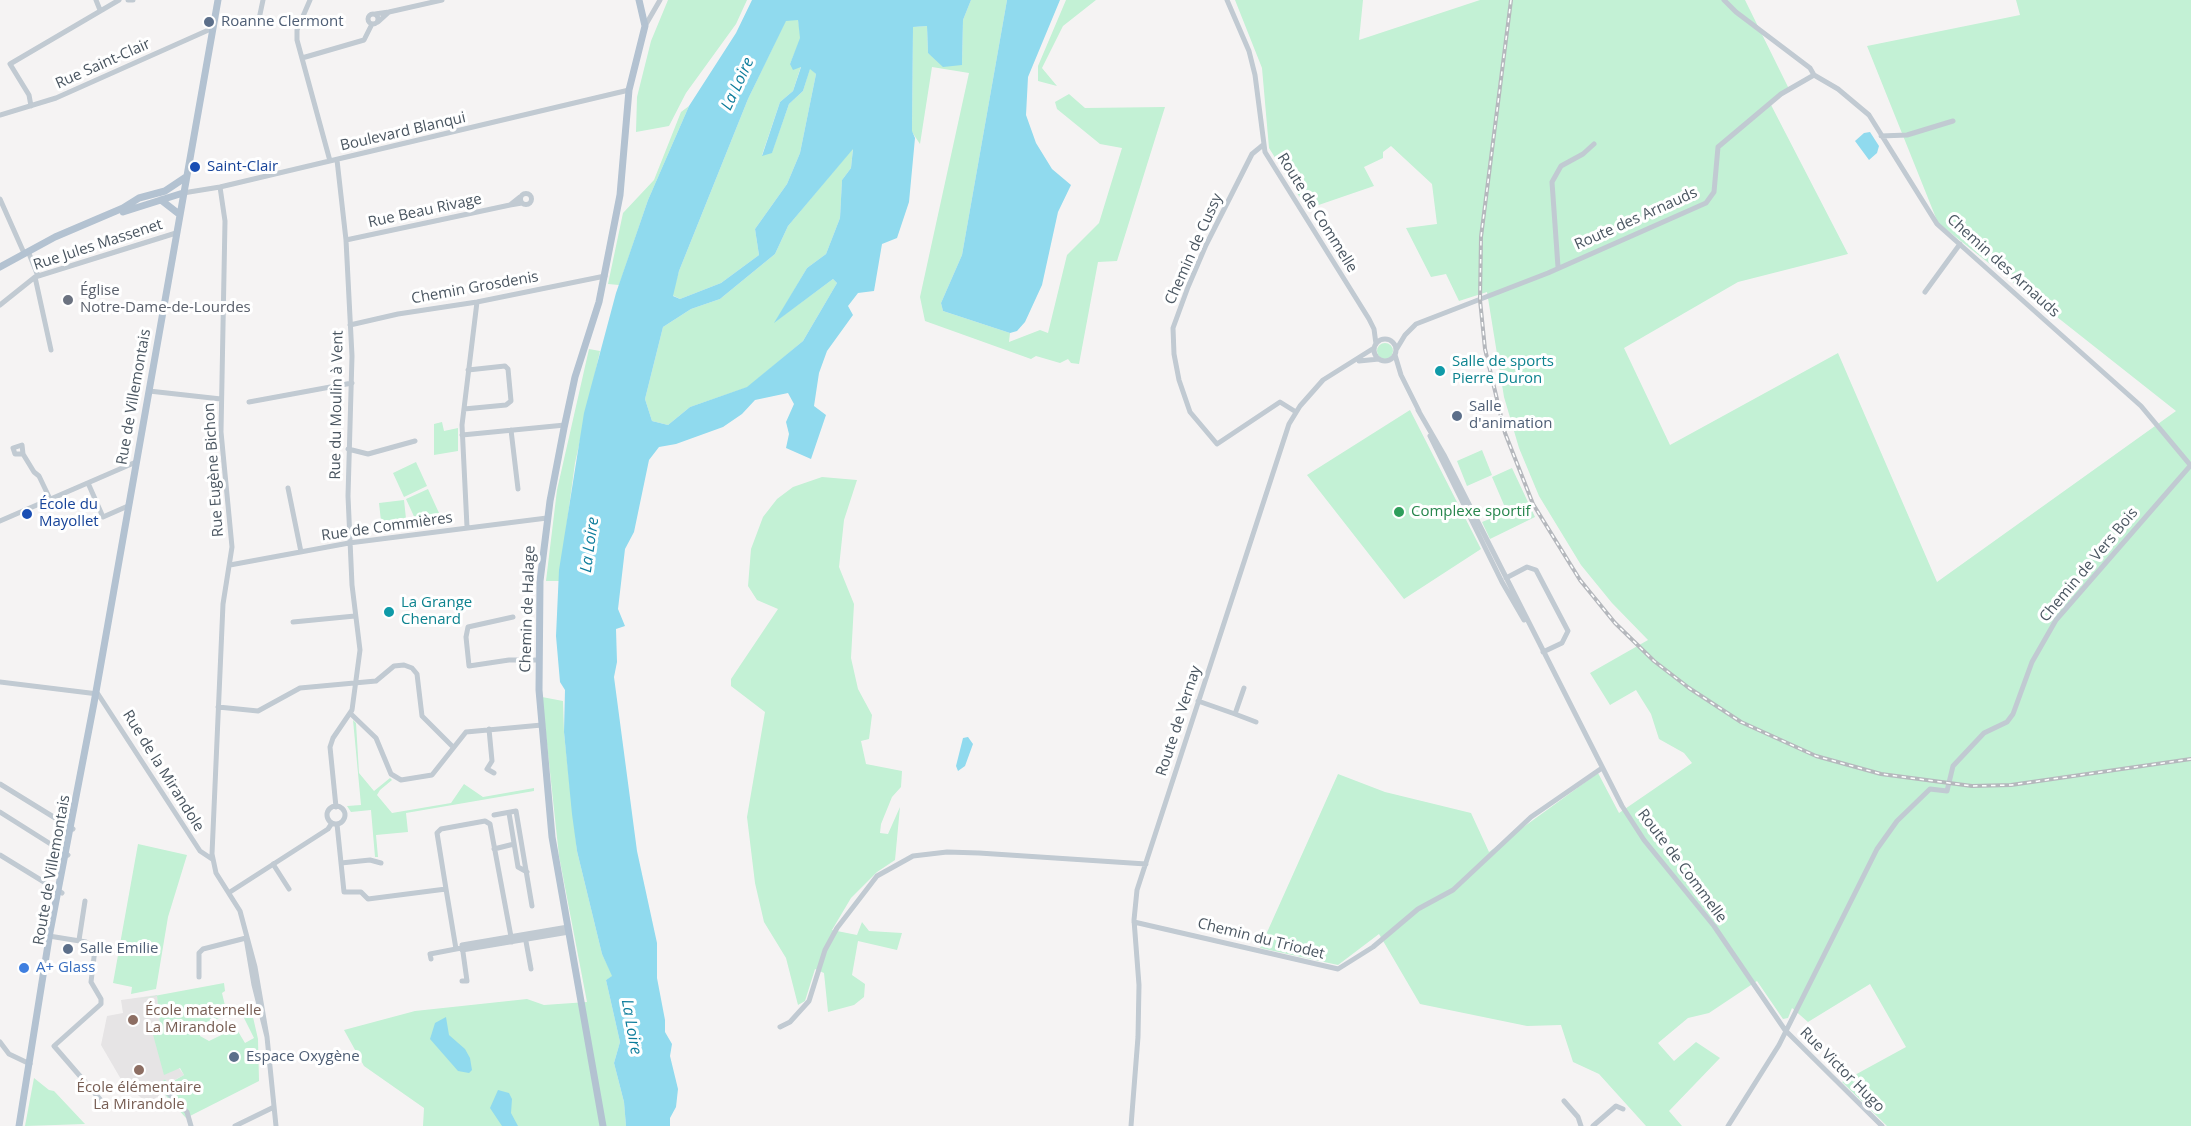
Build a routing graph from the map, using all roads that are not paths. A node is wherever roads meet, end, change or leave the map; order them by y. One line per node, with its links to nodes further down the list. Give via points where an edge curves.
1 (96, 0): 13 (street)
2 (119, 0): 13 (street)
3 (128, 0): 4 (street)
4 (134, 0)
5 (218, 0): 18 (main road, Rue de Villemontais)
6 (263, 0): 15 (street)
7 (310, 0): 19 (street, Rue du Moulin à Vent, via 297,30)
8 (442, 0): 14 (street)
9 (639, 0): 17 (main road)
10 (660, 0): 17 (street)
11 (1227, 0): 27 (street, Route de Commelle, via 1256,75)
12 (1724, 0): 20 (street)
13 (100, 10): 22 (street, via 10,64)
14 (389, 12): 16 (street); 16 (street, via 375,14 378,17)
15 (259, 19)
16 (374, 23): 19 (street, via 364,40)
17 (645, 27): 21 (main road, Chemin de Halage)
18 (213, 28): 22 (street, Rue Saint-Clair); 29 (main road, Rue de Villemontais)
19 (302, 58): 28 (street, Rue du Moulin à Vent)
20 (1814, 75): 25 (street, Chemin des Arnauds, via 1855,101); 43 (street, Route des Arnauds, via 1780,94 1718,147 1714,192 1706,202)
21 (629, 90): 28 (street, Boulevard Blanqui); 45 (main road, Chemin de Halage, via 624,173)
22 (31, 106): 23 (street, Rue Saint-Clair)
23 (0, 115)
24 (1953, 122): 25 (street, via 1907,135)
25 (1881, 136): 40 (street, Chemin des Arnauds, via 1930,216)
26 (1594, 144): 43 (street, via 1562,165 1552,182)
27 (1263, 145): 50 (street, Route de Commelle, via 1276,173); 67 (street, Chemin de Cussy, via 1252,154 1206,244 1173,328 1174,354 1190,412 1217,444 1280,402)
28 (334, 160): 30 (street, Boulevard Blanqui); 39 (street, Rue du Moulin à Vent)
29 (186, 177): 31 (main road); 32 (main road, Rue de Villemontais)
30 (220, 187): 32 (street, Boulevard Blanqui); 63 (street, Rue Eugène Bichon, via 225,221)
31 (165, 191): 32 (main road); 37 (main road, via 139,198)
32 (183, 193): 34 (main road); 36 (main road, Rue de Villemontais)
33 (0, 199): 41 (street)
34 (161, 200): 36 (main road); 37 (main road)
35 (521, 200): 39 (street, Rue Beau Rivage)
36 (179, 214): 38 (main road, Rue de Villemontais)
37 (109, 215): 41 (main road)
38 (176, 233): 44 (street, Rue Jules Massenet); 62 (main road, Rue de Villemontais)
39 (346, 240): 49 (street, Rue du Moulin à Vent)
40 (1960, 244): 46 (street); 75 (street, Chemin des Arnauds, via 2141,406)
41 (26, 252): 42 (main road); 44 (street)
42 (0, 267)
43 (1558, 267): 51 (street, Route des Arnauds, via 1416,324)
44 (36, 276): 48 (street, Rue Jules Massenet); 54 (street)
45 (605, 276): 47 (street, Chemin Grosdenis); 68 (main road, Chemin de Halage)
46 (1924, 292)
47 (477, 302): 49 (street, Chemin Grosdenis); 59 (street)
48 (0, 305)
49 (350, 325): 61 (street, Rue du Moulin à Vent)
50 (1374, 329): 52 (street, Route de Commelle); 53 (street, Route de Commelle)
51 (1405, 335): 52 (street, Route des Arnauds); 55 (street, Route des Arnauds)
52 (1389, 340): 53 (street, Route des Arnauds); 55 (street, Route de Commelle)
53 (1375, 346): 56 (street, Route de Commelle); 57 (street, Route de Vernay)
54 (51, 350)
55 (1396, 352): 58 (street); 60 (street, Route de Commelle)
56 (1379, 359): 57 (street, Route de Vernay); 58 (street)
57 (1357, 361): 67 (street, Route de Vernay, via 1323,380)
58 (1386, 361): 60 (street, Route de Commelle)
59 (468, 370): 65 (street); 65 (street, via 505,366 511,401 506,405)
60 (1401, 375): 66 (street, Route de Commelle)
61 (352, 383): 64 (street); 72 (street, Rue du Moulin à Vent)
62 (149, 391): 63 (street); 74 (main road, Rue de Villemontais)
63 (221, 399): 86 (street, Rue Eugène Bichon, via 232,526)
64 (249, 402)
65 (464, 409): 70 (street)
66 (1418, 410): 87 (street, Route de Commelle); 91 (street, Route de Commelle, via 1502,582)
67 (1296, 412): 98 (street, Route de Vernay)
68 (565, 424): 69 (street); 81 (main road, Chemin de Halage)
69 (511, 430): 70 (street); 78 (street)
70 (462, 435): 83 (street)
71 (415, 441): 72 (street, via 369,453)
72 (348, 449): 84 (street, Rue du Moulin à Vent)
73 (23, 454): 79 (street)
74 (136, 462): 76 (street); 80 (main road, Rue de Villemontais)
75 (2191, 465): 145 (street, Chemin de Vers Bois, via 2056,620 2032,662 2007,722 1984,733 1953,766 1947,790 1930,789 1876,849)
76 (88, 483): 79 (street); 80 (street, via 103,517)
77 (288, 488): 85 (street)
78 (518, 489)
79 (50, 499): 82 (street)
80 (128, 506): 97 (main road, Rue de Villemontais)
81 (547, 518): 83 (street, Rue de Commières); 93 (main road, Chemin de Halage, via 541,569)
82 (0, 521)
83 (467, 527): 84 (street, Rue de Commières)
84 (350, 543): 85 (street, Rue de Commières); 88 (street, Rue du Moulin à Vent)
85 (301, 552): 86 (street, Rue de Commières)
86 (230, 564): 99 (street, Rue Eugène Bichon, via 223,604)
87 (1506, 578): 91 (street, Route de Commelle); 92 (street, via 1527,567 1536,570 1568,631 1562,643)
88 (356, 616): 90 (street); 95 (street, Rue du Moulin à Vent)
89 (513, 617): 93 (street, via 468,627 469,666)
90 (293, 622)
91 (1539, 645): 92 (street, Route de Commelle)
92 (1543, 652): 106 (street, Route de Commelle)
93 (539, 660): 103 (main road, Chemin de Halage)
94 (0, 682): 97 (street)
95 (356, 683): 99 (street, via 300,688 258,711); 100 (street, Rue du Moulin à Vent); 105 (street, via 382,679 394,666 412,668 417,677 422,716)
96 (1244, 688): 101 (street)
97 (95, 692): 115 (main road, Route de Villemontais); 120 (street, Rue de la Mirandole, via 200,851)
98 (1198, 701): 101 (street); 124 (street, Route de Vernay)
99 (218, 707): 120 (street, Rue Eugène Bichon)
100 (351, 714): 105 (street, via 376,738 389,770 398,780 432,776); 110 (street, via 330,747)
101 (1234, 714): 102 (street)
102 (1256, 722)
103 (542, 725): 104 (street); 133 (main road, Chemin de Halage, via 552,837)
104 (489, 729): 105 (street, via 466,732); 107 (street, via 492,761 487,769)
105 (453, 747)
106 (1602, 768): 132 (street, Chemin du Triodet, via 1531,817 1453,891 1418,909 1373,947 1338,969); 145 (street, Route de Commelle, via 1644,840 1714,926)
107 (494, 773)
108 (2, 785): 109 (street); 115 (street)
109 (0, 793)
110 (336, 807): 114 (street, via 328,813); 114 (street, via 342,809 345,817)
111 (0, 812): 118 (street)
112 (509, 813): 113 (street); 116 (street); 125 (street, via 516,811)
113 (494, 815)
114 (334, 824): 121 (street); 123 (street)
115 (71, 828): 118 (main road, Route de Villemontais)
116 (514, 844): 117 (street); 125 (street, via 518,867)
117 (494, 849): 127 (street, via 490,825 485,821 441,829 437,833); 137 (street)
118 (66, 854): 128 (main road, Route de Villemontais)
119 (0, 855): 128 (street)
120 (212, 859): 129 (street, via 216,873)
121 (341, 863): 122 (street); 127 (street, via 344,892 361,892 369,899)
122 (381, 863)
123 (273, 864): 126 (street); 129 (street)
124 (1146, 864): 132 (street, Route de Vernay, via 1137,890); 144 (street, via 958,852 913,856 877,876 825,950 809,1001)
125 (527, 872): 131 (street)
126 (290, 889)
127 (446, 889): 139 (street)
128 (59, 892): 134 (main road, Route de Villemontais)
129 (230, 892): 136 (street, via 240,910)
130 (85, 901): 138 (street)
131 (532, 906)
132 (1134, 922): 159 (street, Route de Vernay, via 1139,985)
133 (569, 929): 135 (street); 158 (main road, Chemin de Halage)
134 (51, 936): 138 (street); 148 (main road, Route de Villemontais)
135 (525, 937): 137 (street); 141 (street)
136 (246, 938): 142 (street, via 203,949 199,953); 152 (street, via 267,1037)
137 (511, 939): 139 (street)
138 (79, 940): 151 (street, via 95,950 91,982 102,1002 54,1046)
139 (461, 948): 140 (street, via 430,954); 143 (street, via 467,981)
140 (431, 959)
141 (531, 969)
142 (198, 977)
143 (462, 981)
144 (780, 1027)
145 (1785, 1030): 162 (street); 163 (street, Rue Victor Hugo)
146 (0, 1042): 147 (street)
147 (2, 1050): 148 (street)
148 (30, 1064): 154 (main road, Route de Villemontais)
149 (163, 1088): 155 (street, via 187,1113)
150 (1564, 1101): 160 (street)
151 (105, 1105)
152 (274, 1107): 156 (street); 157 (street)
153 (1623, 1109): 161 (street, via 1616,1106)
154 (19, 1126)
155 (191, 1126)
156 (234, 1126)
157 (276, 1126)
158 (603, 1126)
159 (1131, 1126)
160 (1581, 1126)
161 (1593, 1126)
162 (1728, 1126)
163 (1882, 1126)

